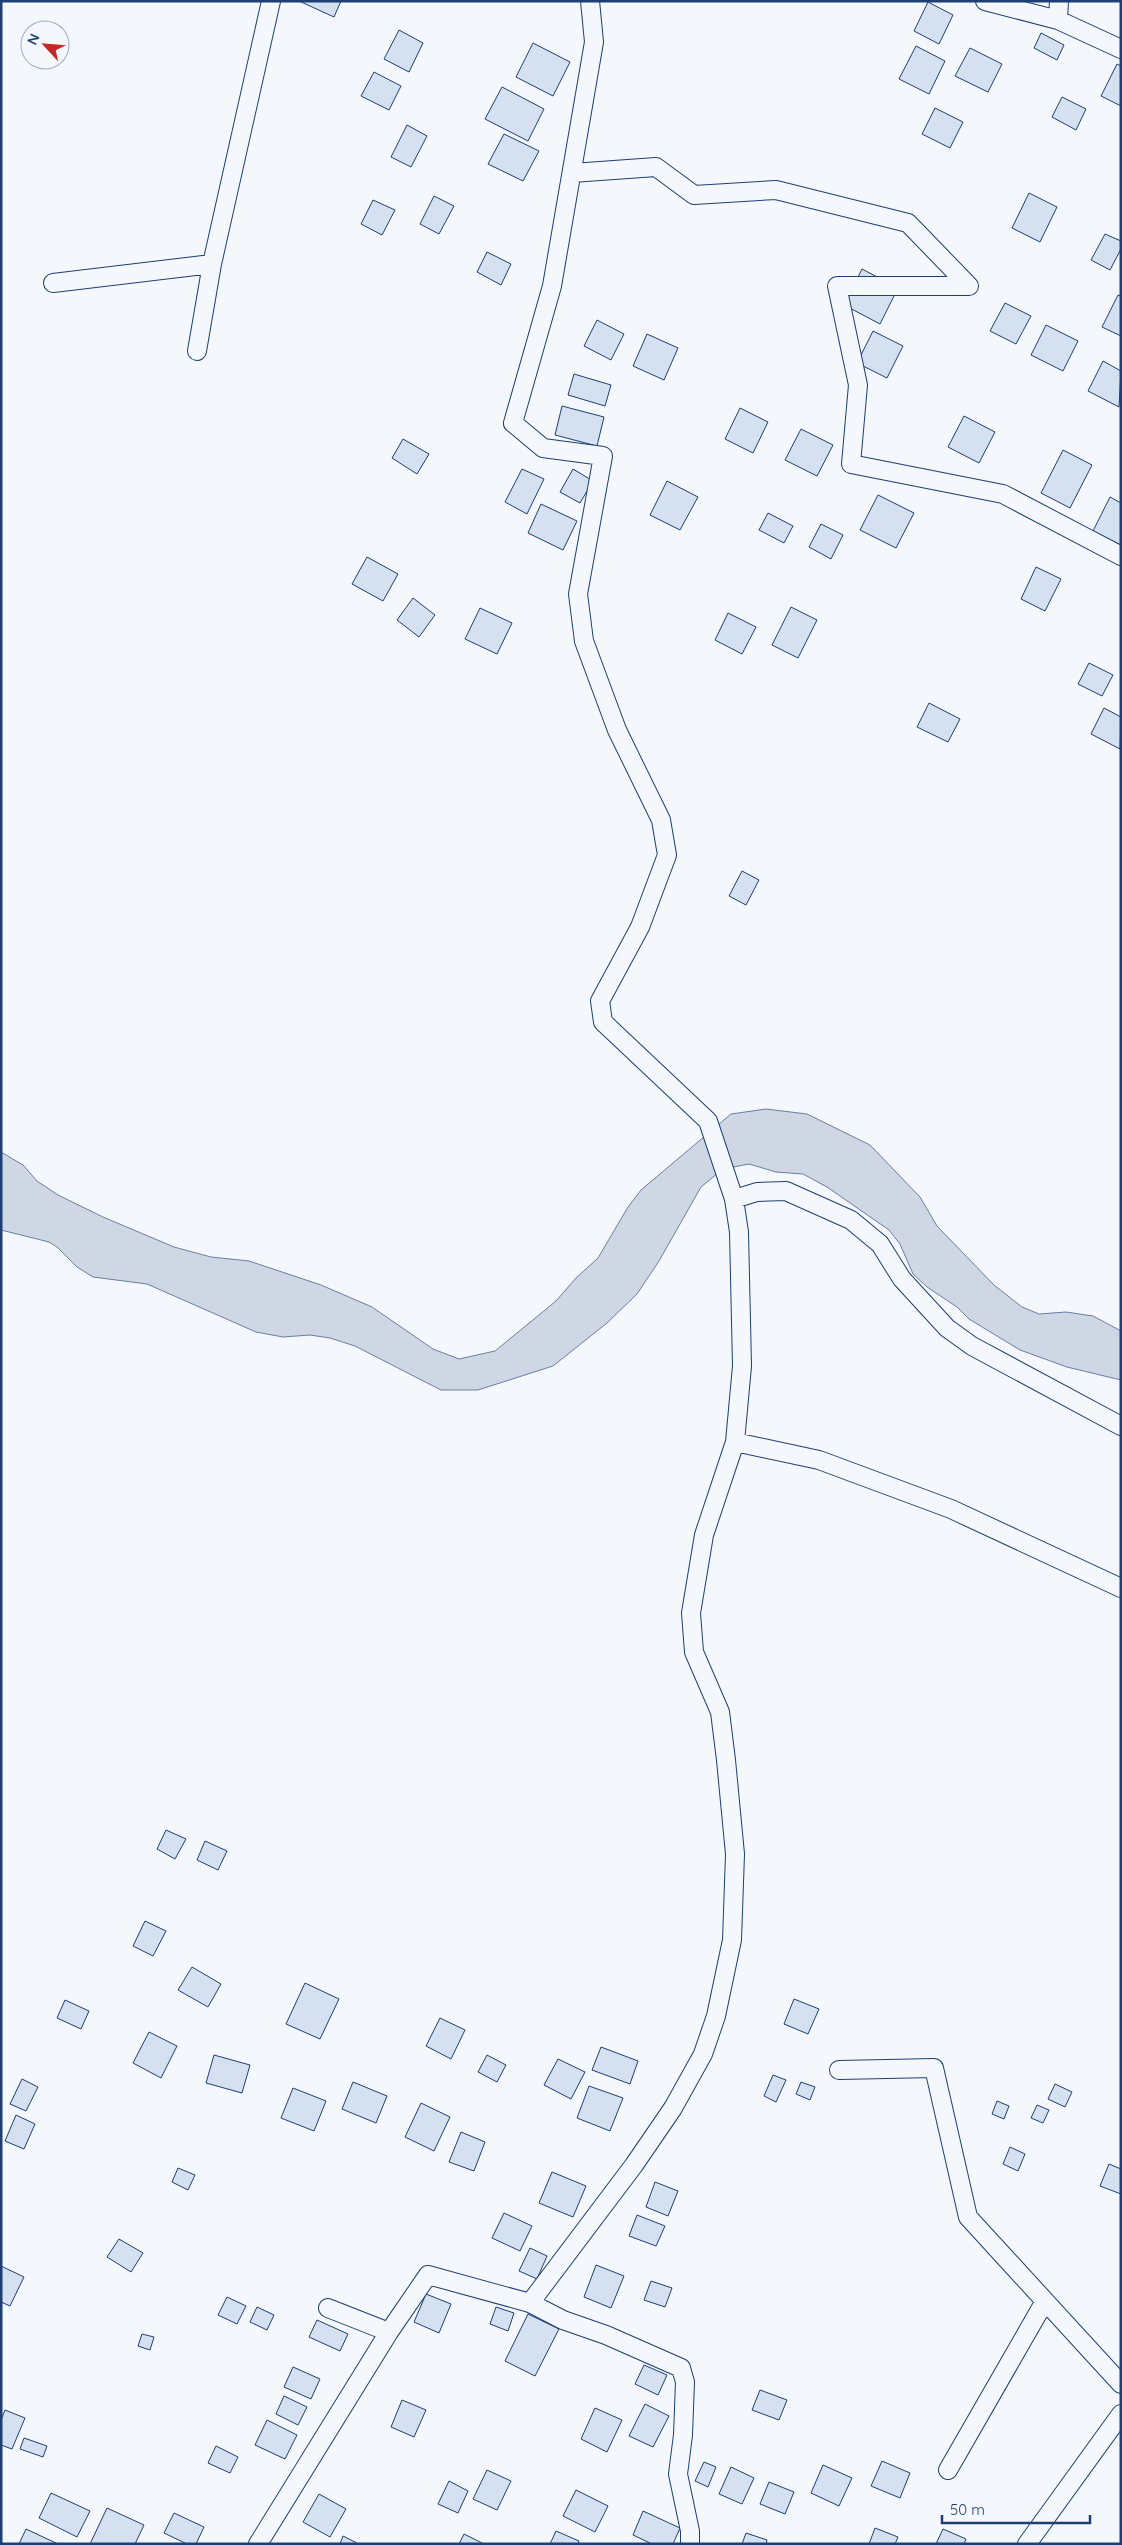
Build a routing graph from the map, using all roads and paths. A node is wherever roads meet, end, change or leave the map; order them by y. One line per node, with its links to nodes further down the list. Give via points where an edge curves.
1 (271, 1): 8 (street)
2 (590, 1): 7 (street, via 594,42)
3 (985, 1): 5 (street)
4 (1059, 1): 5 (street)
5 (1058, 20): 6 (street)
6 (1121, 49)
7 (572, 173): 11 (street, via 656,167 694,196 776,190 908,223 969,286 837,286 858,385 851,464 1004,494); 12 (street, via 552,286 513,423 543,448 603,456 578,594 584,641 618,730 660,820 667,854 640,927 600,1001 603,1022 708,1121)
8 (212, 264): 9 (street); 10 (street)
9 (52, 283)
10 (197, 352)
11 (1121, 556)
12 (731, 1191): 13 (street, via 786,1192 851,1220 880,1244 902,1279 947,1328 972,1346); 14 (street, via 739,1232 742,1366)
13 (1121, 1426)
14 (735, 1442): 15 (street, via 819,1460 942,1506); 18 (street, via 704,1535 691,1613 694,1652 720,1712 736,1854 732,1940 716,2016 703,2054 673,2108)
15 (1121, 1588)
16 (839, 2070): 17 (street, via 934,2068 968,2216)
17 (1046, 2301): 21 (street); 23 (street)
18 (530, 2303): 20 (street, via 428,2275); 25 (street, via 680,2368 685,2382 678,2474)
19 (328, 2308): 20 (street)
20 (390, 2332): 24 (street)
21 (1121, 2384)
22 (1121, 2414): 26 (street)
23 (948, 2470)
24 (258, 2544)
25 (690, 2544)
26 (1027, 2544)

